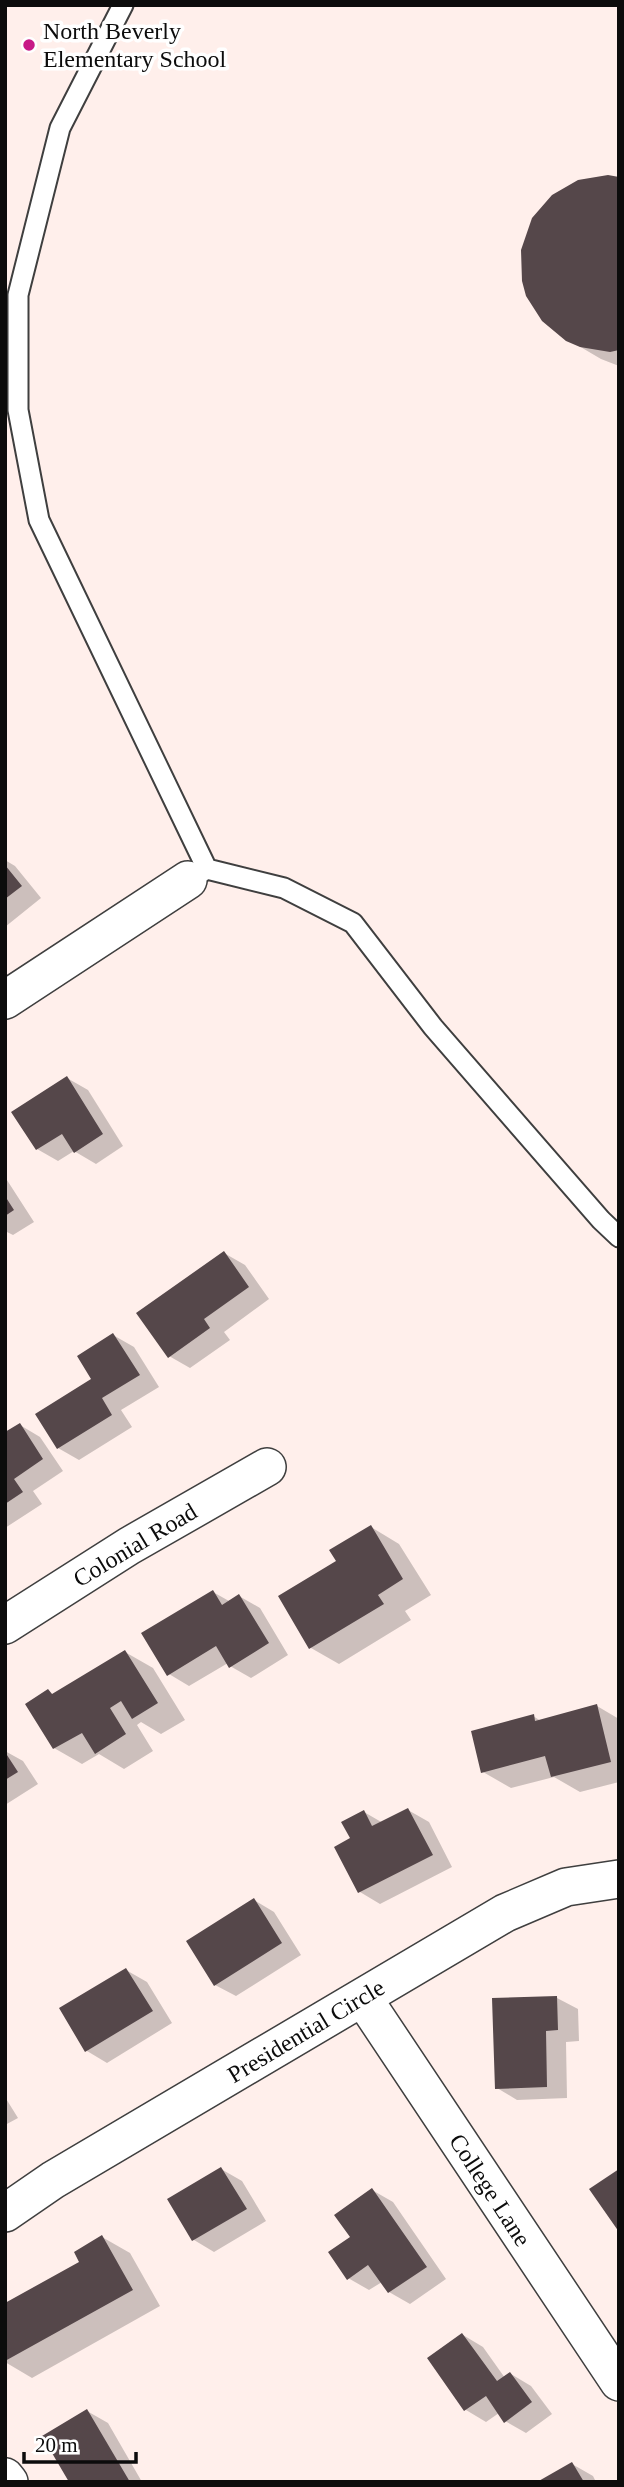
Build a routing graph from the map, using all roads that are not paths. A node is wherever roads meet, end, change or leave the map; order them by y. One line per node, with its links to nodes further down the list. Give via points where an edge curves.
1 (123, 5): 2 (lane, via 60,128 18,295 18,410 39,520)
2 (198, 874): 3 (street); 4 (lane, via 284,888 353,923 433,1027)
3 (5, 1000)
4 (619, 1237)
5 (267, 1467): 6 (street, Colonial Road, via 129,1546)
6 (5, 1625)
7 (619, 1879): 8 (street, Presidential Circle, via 566,1887 505,1913)
8 (363, 1998): 9 (street, Presidential Circle); 10 (street, College Lane)
9 (5, 2213)
10 (619, 2382)
11 (5, 2477): 12 (street)
12 (9, 2482)

